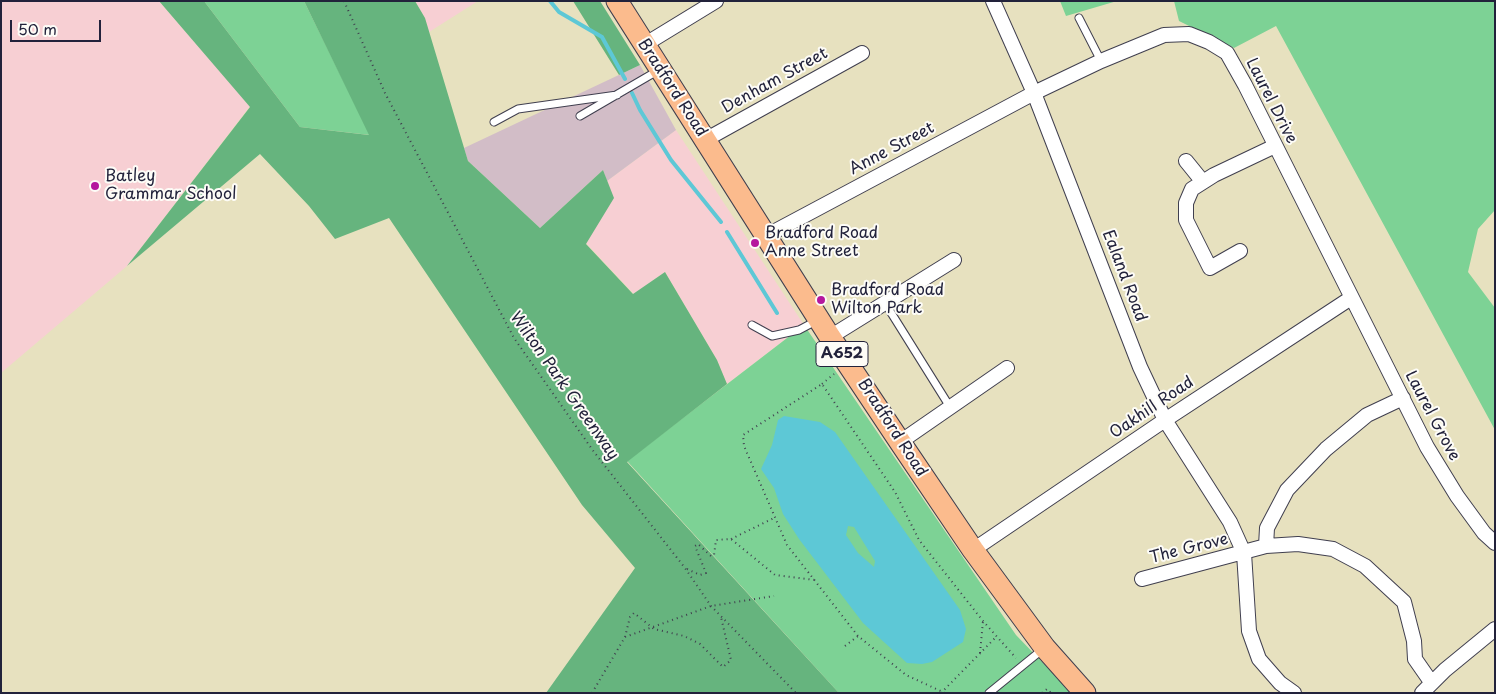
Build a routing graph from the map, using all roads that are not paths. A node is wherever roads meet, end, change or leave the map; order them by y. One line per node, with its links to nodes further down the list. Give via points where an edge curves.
1 (618, 1): 5 (main road, Bradford Road / A652)
2 (716, 1): 5 (street)
3 (993, 1): 9 (street, Ealand Road)
4 (1079, 18): 7 (lane)
5 (644, 44): 8 (main road, Bradford Road / A652)
6 (862, 53): 13 (street, Denham Street)
7 (1101, 61): 9 (street, Laurel Drive); 14 (street, Laurel Drive, via 1164,35 1189,34 1209,42 1227,53)
8 (660, 70): 10 (lane); 13 (main road, Bradford Road / A652)
9 (1034, 93): 17 (street, Anne Street); 28 (street, Ealand Road, via 1140,367)
10 (617, 95): 11 (lane); 12 (lane, via 518,109)
11 (580, 116)
12 (494, 122)
13 (705, 140): 17 (main road, Bradford Road / A652)
14 (1275, 146): 16 (street); 20 (street, Laurel Drive)
15 (1186, 161): 16 (street)
16 (1204, 182): 18 (street, via 1192,190 1186,203 1186,220 1198,246 1210,268)
17 (766, 236): 22 (main road, Bradford Road / A652)
18 (1240, 251)
19 (954, 260): 21 (street)
20 (1351, 298): 26 (street, Laurel Grove); 28 (street, Oakhill Road)
21 (885, 303): 24 (street); 27 (lane)
22 (819, 319): 23 (lane, via 799,330 772,336); 24 (main road, Bradford Road / A652)
23 (752, 325)
24 (830, 337): 29 (main road, Bradford Road / A652)
25 (1007, 368): 27 (street)
26 (1403, 398): 30 (street, Laurel Grove, via 1427,447 1457,496); 31 (street, via 1367,415 1326,448 1287,490 1267,528)
27 (950, 408): 29 (street)
28 (1165, 420): 32 (street, Oakhill Road); 33 (street, Ealand Road, via 1230,522)
29 (900, 442): 32 (main road, Bradford Road / A652)
30 (1495, 543)
31 (1266, 546): 33 (street, The Grove); 37 (street, The Grove, via 1298,544 1333,548 1365,566 1404,602 1415,659)
32 (973, 550): 36 (main road, Bradford Road / A652)
33 (1244, 552): 34 (street, The Grove); 38 (street, via 1249,631)
34 (1142, 579)
35 (1495, 629): 37 (street)
36 (1045, 648): 39 (lane); 40 (main road, Bradford Road / A652)
37 (1431, 682): 42 (street)
38 (1276, 688): 41 (street)
39 (989, 693)
40 (1085, 693)
41 (1294, 693)
42 (1422, 693)

